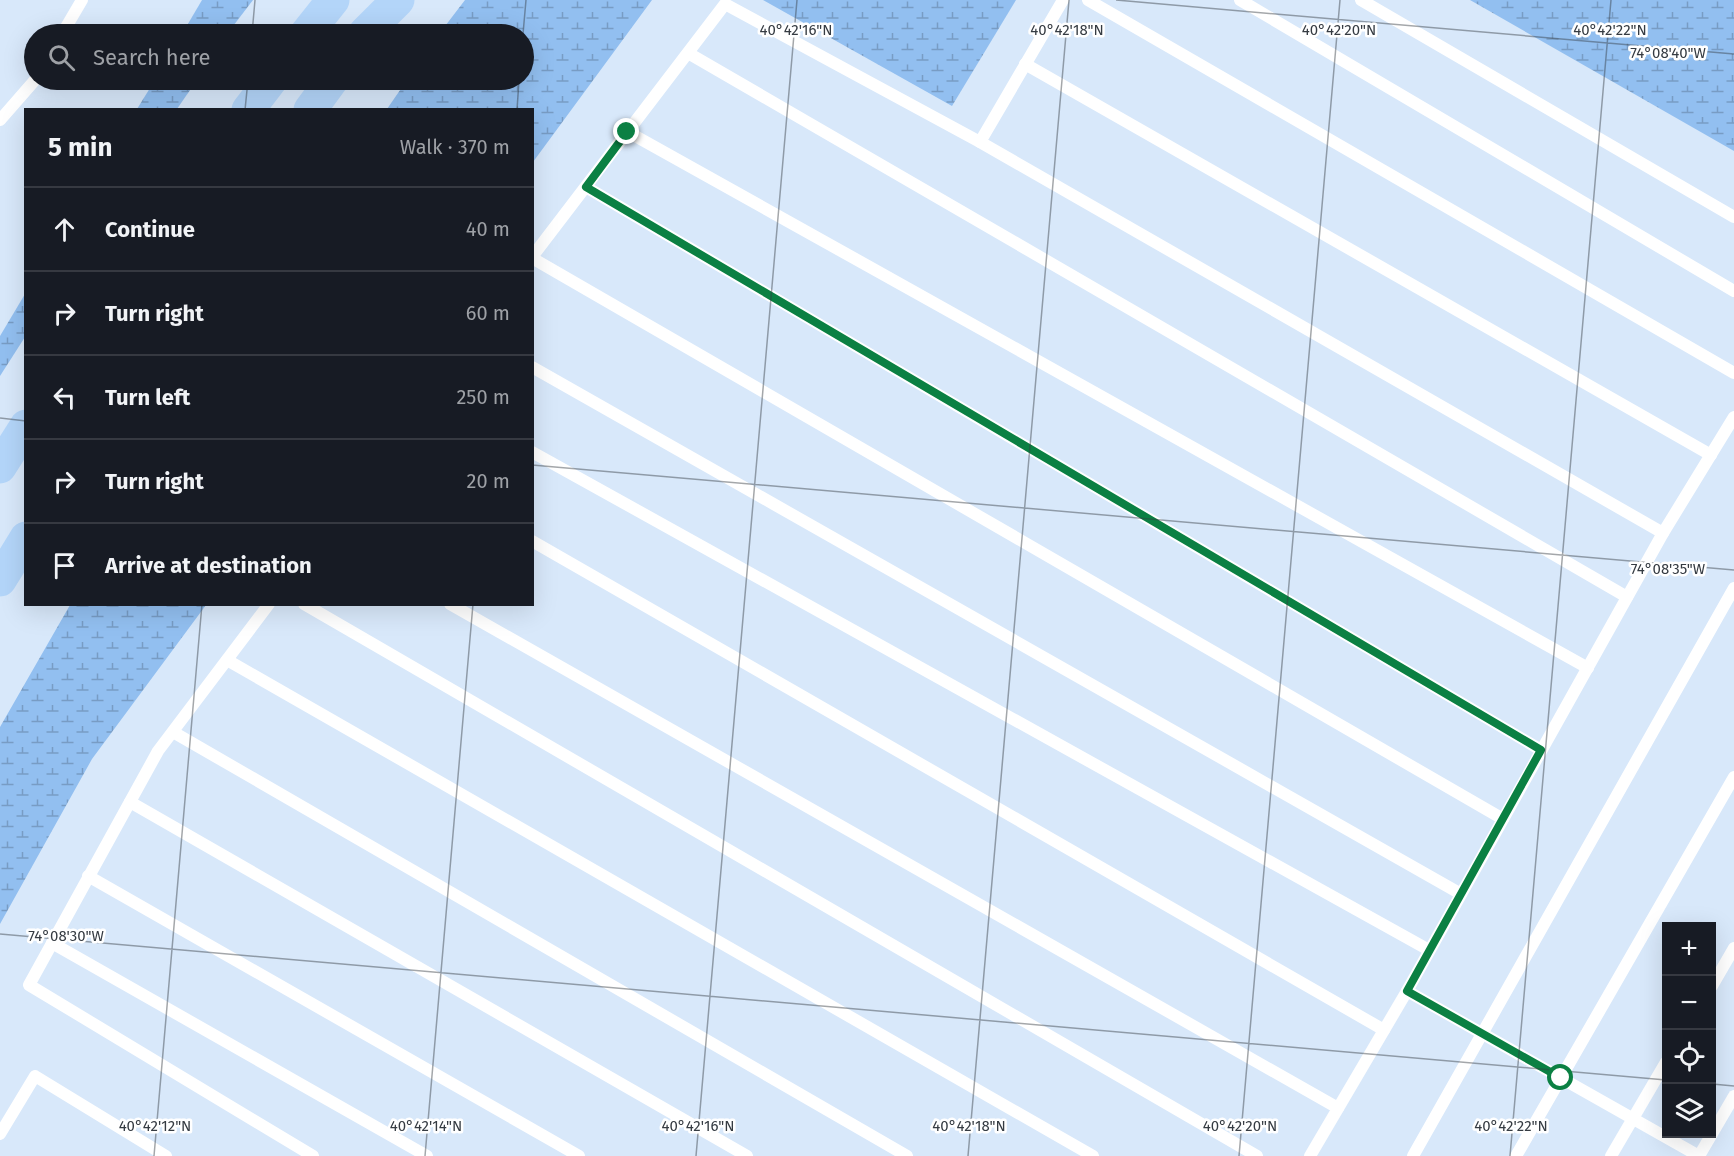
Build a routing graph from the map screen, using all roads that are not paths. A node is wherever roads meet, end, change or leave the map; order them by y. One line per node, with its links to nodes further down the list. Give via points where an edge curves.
1 (82, 0): 9 (lane)
2 (333, 0): 10 (highway)
3 (389, 0): 11 (highway)
4 (398, 0): 12 (highway)
5 (1063, 0): 14 (lane)
6 (1088, 0): 29 (lane)
7 (1240, 0): 27 (lane)
8 (1361, 0): 24 (lane)
9 (68, 24)
10 (314, 24)
11 (371, 24)
12 (374, 24)
13 (688, 53): 21 (lane); 22 (lane, via 725,4); 40 (lane)
14 (1025, 64): 22 (lane); 33 (lane)
15 (26, 90): 20 (lane)
16 (263, 90): 18 (highway)
17 (325, 90): 19 (highway)
18 (250, 108)
19 (311, 108)
20 (0, 120)
21 (627, 132): 23 (lane); 45 (lane)
22 (980, 142): 35 (lane)
23 (586, 187): 25 (lane); 47 (lane)
24 (1734, 217)
25 (534, 254)
26 (534, 258): 50 (lane)
27 (1734, 291)
28 (534, 368): 52 (lane)
29 (1734, 373)
30 (1734, 417): 33 (lane)
31 (24, 429): 34 (highway)
32 (534, 453): 55 (lane)
33 (1711, 455): 35 (lane)
34 (0, 467)
35 (1663, 533): 40 (lane)
36 (24, 541): 38 (highway)
37 (534, 542): 58 (lane)
38 (0, 580)
39 (1734, 588): 59 (lane)
40 (1627, 597): 45 (lane)
41 (268, 606): 44 (lane)
42 (307, 606): 73 (lane)
43 (454, 606): 63 (lane)
44 (227, 660): 46 (lane); 72 (lane)
45 (1588, 668): 47 (lane)
46 (173, 732): 49 (lane); 71 (lane)
47 (1541, 750): 50 (lane)
48 (1734, 777): 61 (lane)
49 (130, 802): 51 (lane); 70 (lane)
50 (1503, 819): 52 (lane)
51 (88, 876): 53 (lane); 69 (lane)
52 (1461, 894): 55 (lane)
53 (52, 943): 67 (lane, via 29,985); 68 (lane)
54 (1734, 948): 56 (lane)
55 (1429, 950): 57 (lane)
56 (1716, 979)
57 (1407, 991): 58 (lane); 59 (lane)
58 (1384, 1030): 63 (lane)
59 (1482, 1033): 61 (lane); 75 (lane)
60 (1662, 1069): 64 (lane)
61 (1561, 1078): 64 (lane); 76 (lane)
62 (1734, 1096): 78 (lane)
63 (1338, 1108): 74 (lane)
64 (1633, 1119): 77 (lane); 78 (lane)
65 (0, 1134): 66 (lane, via 35,1076)
66 (166, 1156)
67 (313, 1156)
68 (427, 1156)
69 (579, 1156)
70 (747, 1156)
71 (907, 1156)
72 (1093, 1156)
73 (1257, 1156)
74 (1310, 1156)
75 (1413, 1156)
76 (1516, 1156)
77 (1611, 1156)
78 (1699, 1156)

